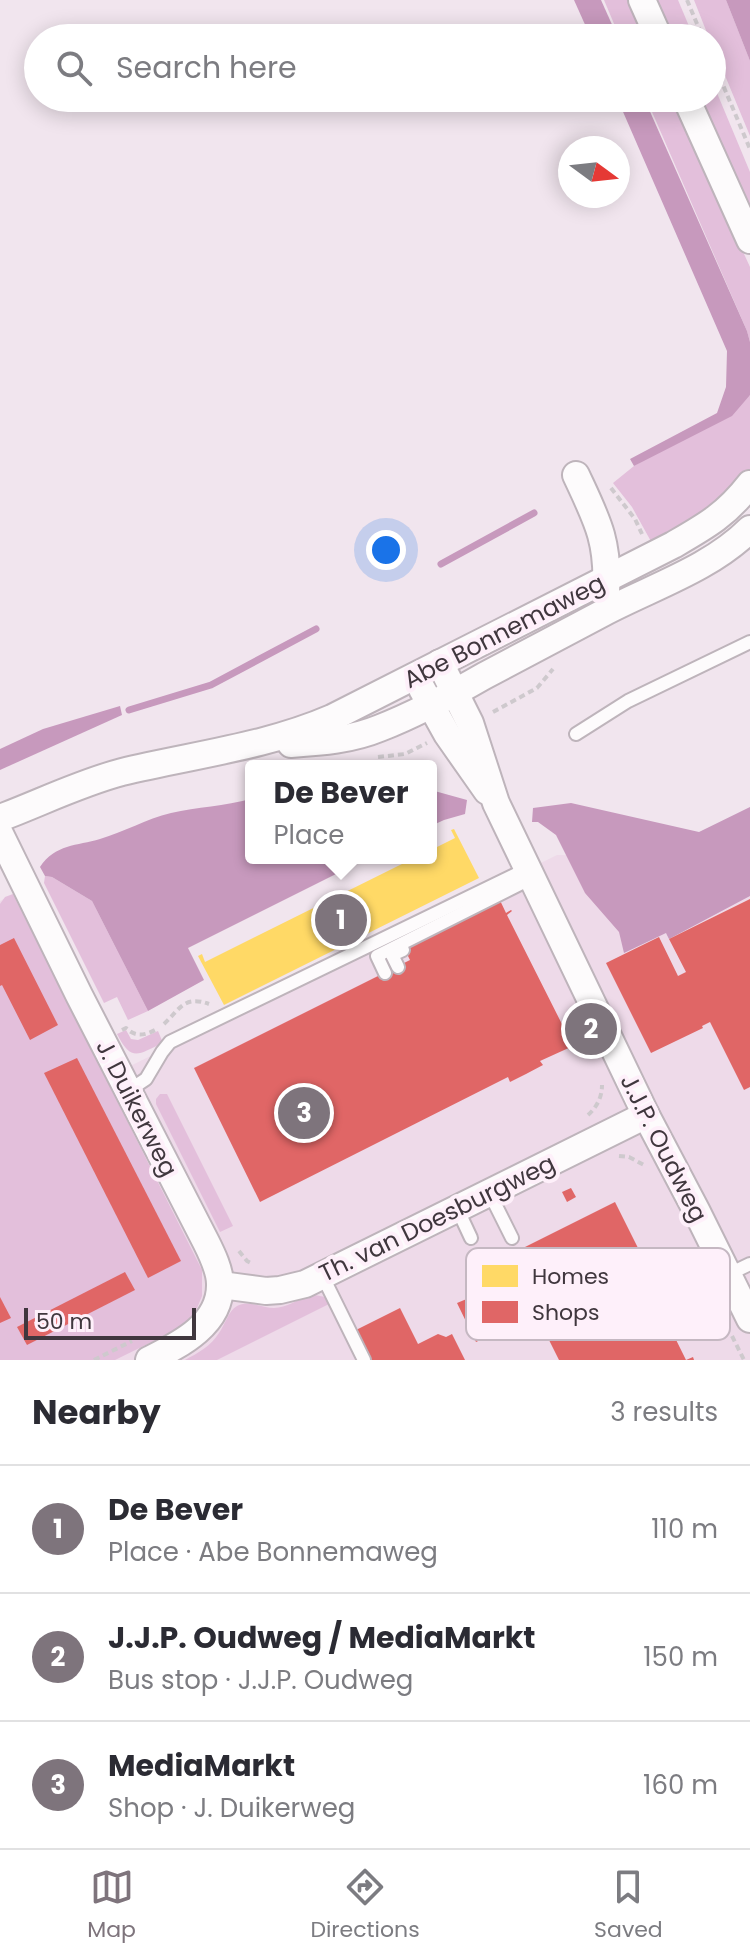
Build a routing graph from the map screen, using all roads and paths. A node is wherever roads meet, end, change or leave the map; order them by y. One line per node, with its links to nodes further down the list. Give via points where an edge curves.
1 (642, 0): 3 (street)
2 (687, 0): 4 (path)
3 (653, 24)
4 (697, 24)
5 (726, 92): 7 (path)
6 (692, 112): 8 (street)
7 (750, 149)
8 (750, 240)
9 (576, 475): 14 (street, via 599,524)
10 (605, 480): 13 (path, via 635,519)
11 (750, 484): 13 (street, Abe Bonnemaweg, via 712,523)
12 (750, 529): 15 (street, Abe Bonnemaweg, via 716,557)
13 (652, 556): 14 (street, Abe Bonnemaweg)
14 (607, 578): 15 (street); 17 (street, Abe Bonnemaweg)
15 (605, 612): 20 (street, Abe Bonnemaweg)
16 (750, 642): 22 (lane, via 628,701)
17 (440, 663): 19 (street, Abe Bonnemaweg); 20 (street, J.J.P. Oudweg)
18 (554, 668): 21 (path, via 537,688)
19 (415, 676): 20 (street, J.J.P. Oudweg); 24 (street, Abe Bonnemaweg, via 314,726)
20 (442, 699): 24 (street, Abe Bonnemaweg, via 346,739); 28 (street, J.J.P. Oudweg, via 462,759 496,803)
21 (481, 718)
22 (576, 734)
23 (433, 740): 25 (path)
24 (240, 748): 26 (street, Abe Bonnemaweg, via 120,773)
25 (397, 755)
26 (0, 818)
27 (0, 834): 32 (street, J. Duikerweg)
28 (531, 877): 29 (lane, via 392,955); 30 (lane, via 377,956); 31 (lane); 35 (street, J.J.P. Oudweg)
29 (398, 967)
30 (385, 973)
31 (222, 1017): 32 (path, via 208,1003 191,1001 147,1034 126,1028); 34 (lane, via 170,1042 149,1075)
32 (102, 1040): 34 (street, J. Duikerweg)
33 (602, 1078): 36 (path)
34 (128, 1091): 42 (street, J. Duikerweg)
35 (646, 1115): 36 (street, Th. van Doesburgweg); 43 (street, J.J.P. Oudweg, via 696,1210)
36 (588, 1130): 37 (path, via 607,1158 629,1157); 38 (street, Th. van Doesburgweg)
37 (651, 1172)
38 (489, 1192): 39 (street, Th. van Doesburgweg); 41 (lane)
39 (457, 1208): 40 (lane); 46 (street, Th. van Doesburgweg)
40 (471, 1238)
41 (512, 1238)
42 (207, 1244): 44 (path, via 230,1233 247,1261); 47 (street, J. Duikerweg)
43 (723, 1248)
44 (258, 1267)
45 (738, 1269): 48 (street, J.J.P. Oudweg)
46 (322, 1275): 47 (street, Th. van Doesburgweg, via 280,1290); 51 (lane)
47 (221, 1285): 49 (street, via 213,1309 194,1335 185,1342)
48 (741, 1327): 52 (path)
49 (140, 1351): 50 (path)
50 (94, 1360)
51 (364, 1360)
52 (744, 1360)

